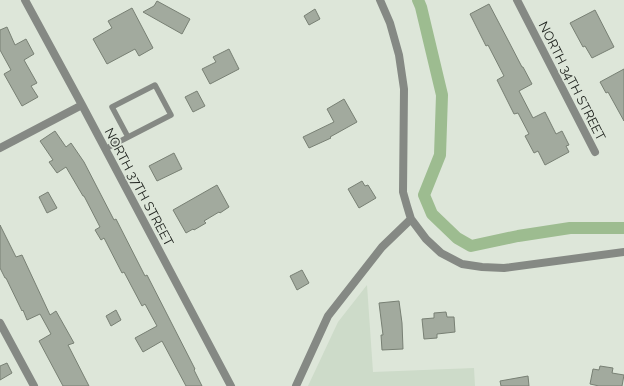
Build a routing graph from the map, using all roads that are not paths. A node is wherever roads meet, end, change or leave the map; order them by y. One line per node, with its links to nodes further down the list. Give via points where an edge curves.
1 (25, 0): 4 (street, NORTH 37TH STREET)
2 (380, 0): 9 (street, via 400,55 404,89 403,192)
3 (517, 0): 8 (street, NORTH 34TH STREET)
4 (82, 105): 6 (street); 7 (street, NORTH 37TH STREET)
5 (128, 137): 5 (lane, via 171,114 155,84 112,107); 7 (lane)
6 (0, 148)
7 (105, 149): 14 (street, NORTH 37TH STREET)
8 (595, 152)
9 (411, 218): 10 (street, via 426,239 441,253 462,264 504,268); 12 (street, via 382,247 328,316)
10 (624, 252)
11 (0, 323): 13 (street)
12 (298, 385)
13 (34, 386)
14 (230, 386)

